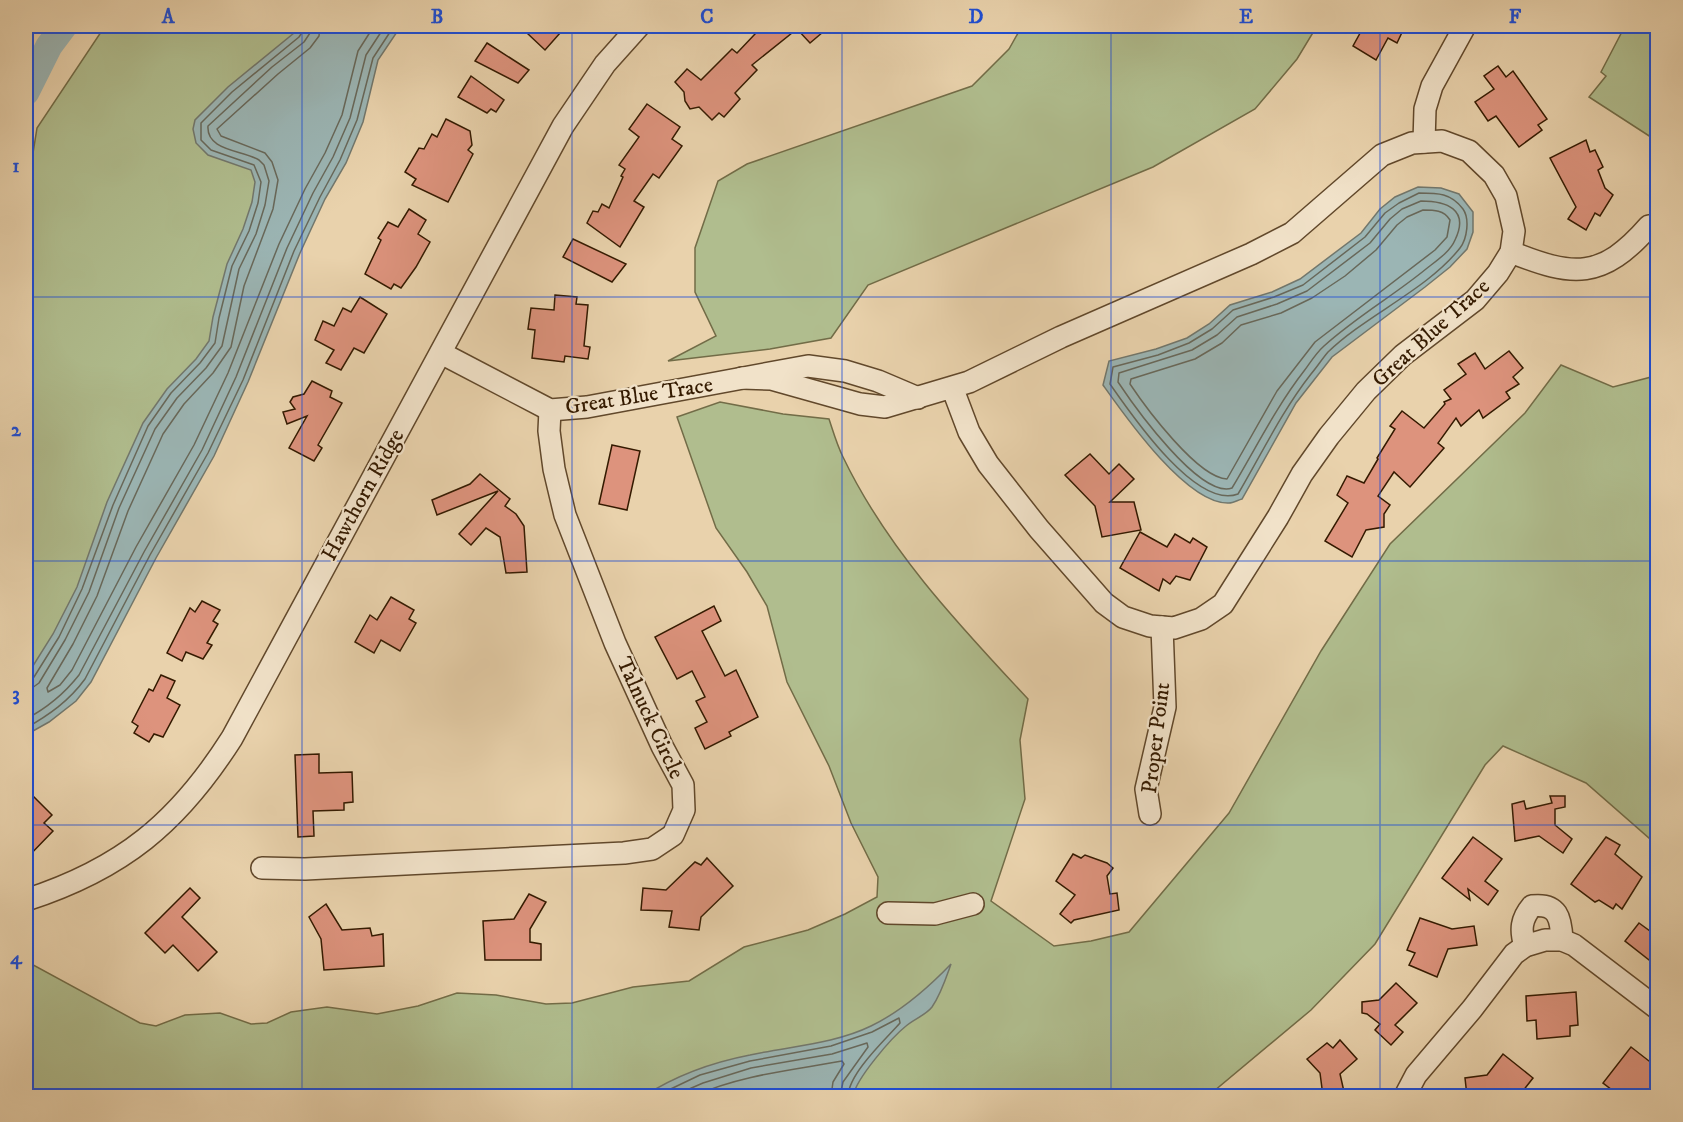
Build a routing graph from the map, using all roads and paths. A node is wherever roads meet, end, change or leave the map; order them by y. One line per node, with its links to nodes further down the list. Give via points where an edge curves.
1 (639, 26): 6 (street, Hawthorn Ridge, via 605,64 563,126)
2 (1465, 26): 3 (street, via 1432,86 1425,109)
3 (1424, 142): 5 (street, Great Blue Trace, via 1442,141 1469,151 1494,175 1506,196 1514,231); 8 (street, Great Blue Trace, via 1382,155 1292,233)
4 (1649, 226): 5 (street, via 1611,261 1589,269 1565,270)
5 (1510, 252): 11 (street, Great Blue Trace, via 1475,300 1403,355 1366,391 1329,436 1223,604 1201,619 1174,628)
6 (441, 353): 10 (street, Great Blue Trace); 14 (street, Hawthorn Ridge, via 232,738 204,779 171,817 127,853 80,880)
7 (742, 378): 9 (street, Great Blue Trace, via 771,379 860,404 885,407); 9 (street, Great Blue Trace, via 808,366 845,371); 10 (street, Great Blue Trace, via 587,407)
8 (952, 387): 9 (street, Great Blue Trace); 11 (street, Great Blue Trace, via 969,432 988,464 1053,545 1104,603 1123,617)
9 (918, 398)
10 (550, 410): 13 (street, Talnuck Circle, via 554,469 565,515 615,643 682,785 684,810 673,835 652,849 624,853)
11 (1162, 627): 12 (street, Proper Point, via 1165,707 1146,789)
12 (1150, 814)
13 (262, 868)
14 (26, 900)
15 (973, 904): 16 (street, via 935,914)
16 (888, 913)
17 (1562, 940): 18 (street); 18 (street, via 1556,912 1542,905 1532,906 1522,923); 19 (street)
18 (1525, 946): 20 (street, via 1514,954 1416,1075)
19 (1658, 1009)
20 (1404, 1096)

